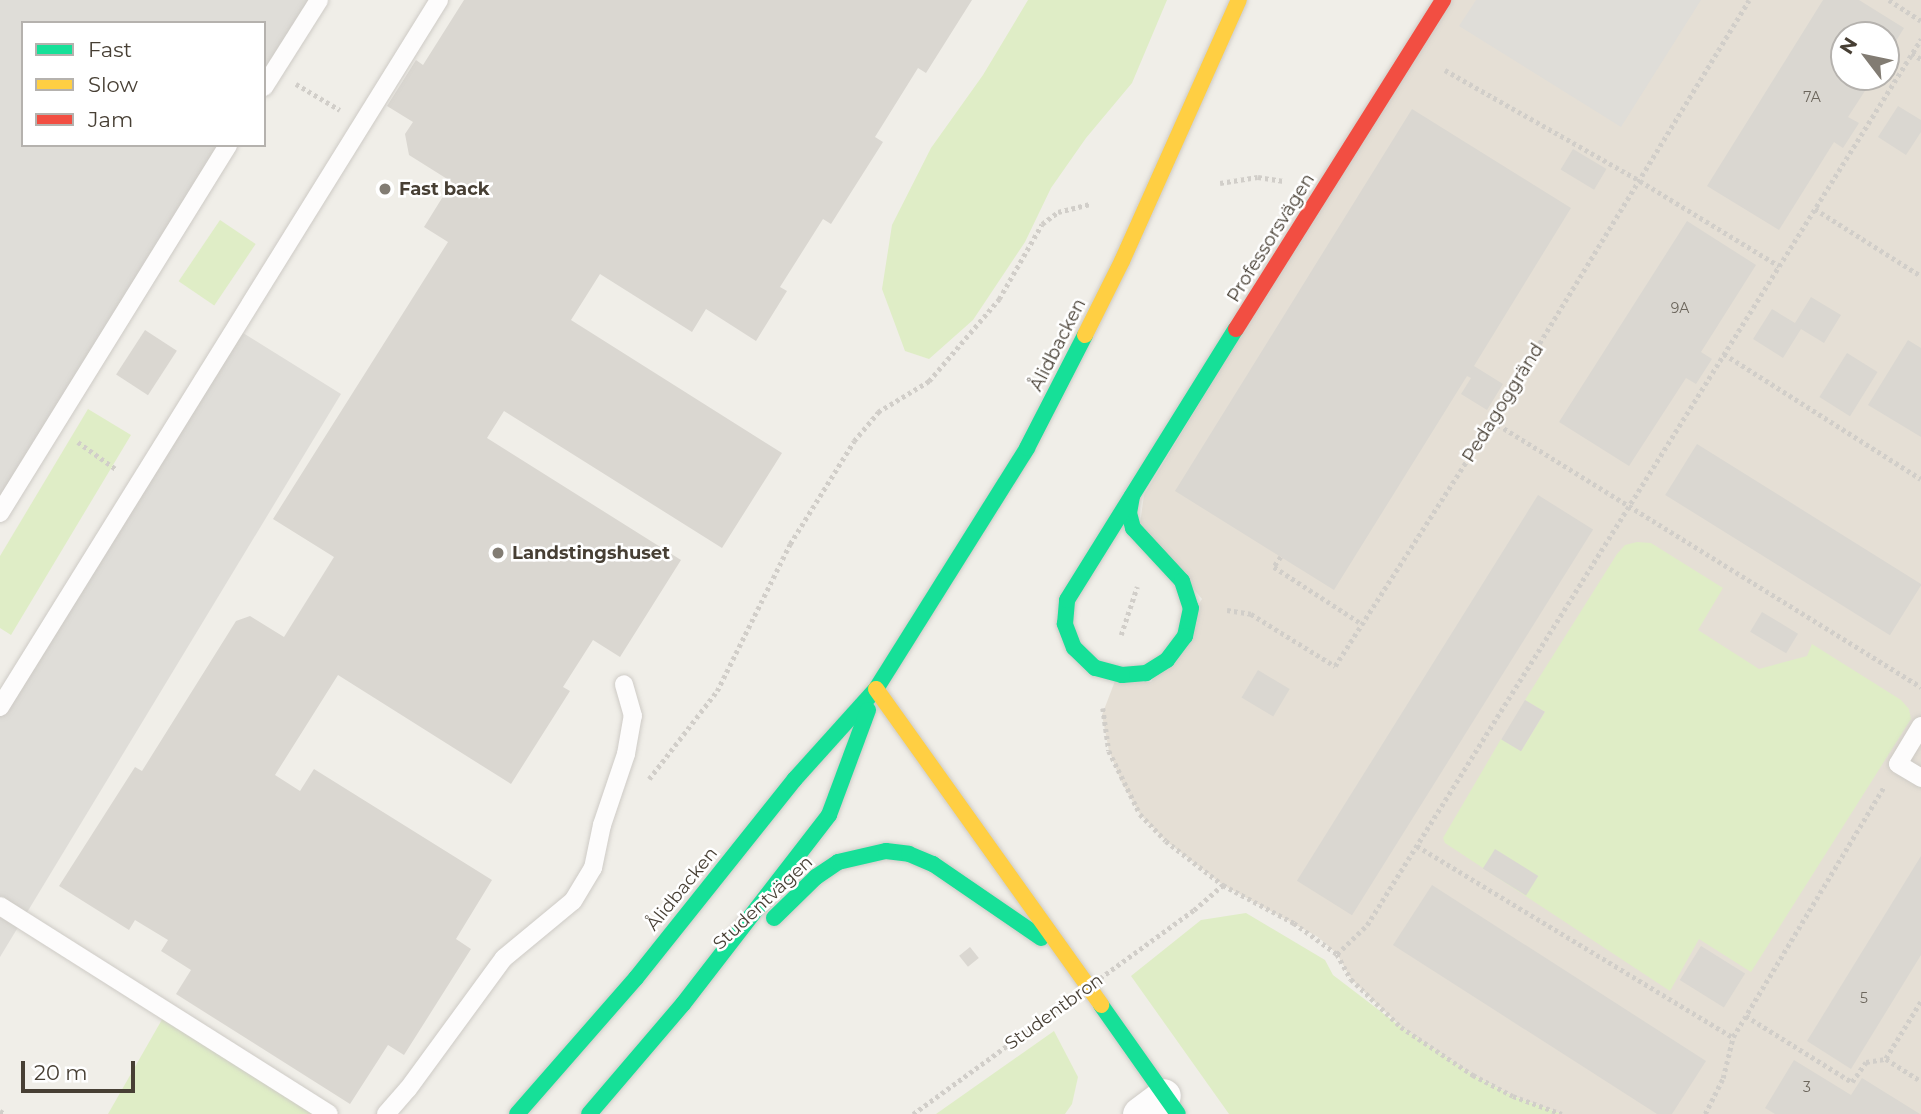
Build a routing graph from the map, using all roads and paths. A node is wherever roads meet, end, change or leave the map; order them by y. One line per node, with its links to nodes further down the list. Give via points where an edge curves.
1 (319, 0): 12 (lane)
2 (439, 0): 14 (lane)
3 (1239, 0): 38 (main road, Ålidbacken, via 1122,261 1027,448)
4 (1443, 0): 10 (main road, Professorsvägen)
5 (1749, 0): 16 (path, Pedagoggränd)
6 (1889, 0): 7 (path)
7 (1921, 21)
8 (1921, 39): 9 (path)
9 (1912, 53): 11 (path); 20 (path)
10 (1409, 54): 16 (path); 18 (main road, Professorsvägen)
11 (1921, 59)
12 (275, 71): 13 (lane); 14 (path)
13 (266, 84)
14 (362, 124): 27 (lane)
15 (227, 147): 25 (lane)
16 (1640, 181): 21 (path); 24 (path, Pedagoggränd)
17 (1220, 183): 18 (path, via 1258,177)
18 (1326, 186): 28 (main road, Professorsvägen)
19 (1090, 204): 43 (path, via 1058,212 1042,224 999,299 929,382 878,412 854,441 790,544 717,691)
20 (1815, 209): 21 (path); 22 (path)
21 (1779, 267): 23 (path)
22 (1921, 276)
23 (1724, 354): 26 (path); 29 (path)
24 (1492, 421): 29 (path); 34 (path, Pedagoggränd)
25 (54, 425): 27 (path); 30 (lane)
26 (1921, 478)
27 (139, 484): 39 (lane)
28 (1132, 496): 31 (main road, via 1129,513 1133,528); 35 (main road, Professorsvägen, via 1073,588 1066,611 1065,624 1074,648 1082,659)
29 (1630, 505): 37 (path); 44 (path)
30 (0, 513)
31 (1150, 549): 33 (main road, via 1182,581); 35 (path)
32 (1281, 557): 34 (path, via 1274,567)
33 (1191, 608): 34 (path, Pedagoggränd, via 1251,614 1335,666); 35 (main road, via 1185,636 1156,668 1135,675)
34 (1362, 625)
35 (1109, 673): 45 (path, via 1102,715 1122,783 1140,814 1166,841)
36 (624, 684): 59 (lane, via 632,716 593,868 573,901 504,958)
37 (1921, 687)
38 (877, 689): 47 (main road, Studentvägen); 50 (main road, Ålidbacken, via 829,815); 60 (main road, Ålidbacken, via 795,779 636,978)
39 (0, 706)
40 (1921, 726): 41 (lane)
41 (1898, 764): 42 (lane); 51 (path)
42 (1921, 778)
43 (644, 786)
44 (1417, 846): 48 (path, via 1367,925); 52 (path)
45 (1223, 885): 48 (path, via 1294,923); 62 (path, Studentbron, bridge)
46 (0, 906): 58 (lane)
47 (1060, 951): 50 (main road, Studentvägen, via 933,864 909,854 862,854 838,862 816,877); 55 (main road, Studentvägen)
48 (1337, 954): 63 (path, via 1351,979 1401,1027 1473,1075)
49 (1921, 1002): 53 (path)
50 (683, 1004): 61 (main road, Ålidbacken)
51 (1746, 1016): 52 (path); 53 (path, via 1852,1082 1866,1062)
52 (1733, 1037): 64 (path, via 1723,1078)
53 (1886, 1059): 54 (path)
54 (1921, 1081)
55 (1160, 1108)
56 (0, 1111): 57 (path)
57 (5, 1114)
58 (329, 1114)
59 (386, 1114)
60 (517, 1114)
61 (589, 1114)
62 (913, 1114)
63 (1562, 1114)
64 (1705, 1114)

